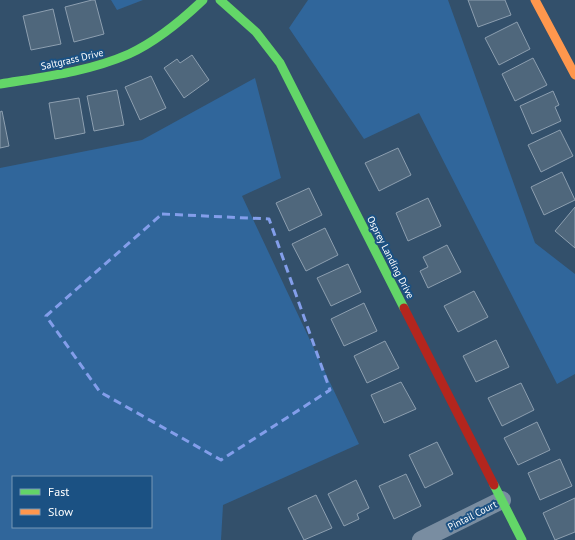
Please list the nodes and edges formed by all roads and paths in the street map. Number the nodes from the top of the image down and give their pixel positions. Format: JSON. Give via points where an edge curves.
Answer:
{"nodes":[{"id":1,"x":203,"y":0,"type":"edge"},
{"id":2,"x":220,"y":0,"type":"edge"},
{"id":3,"x":535,"y":0,"type":"edge"},
{"id":4,"x":575,"y":75,"type":"edge"},
{"id":5,"x":0,"y":84,"type":"edge"},
{"id":6,"x":502,"y":500,"type":"junction"},
{"id":7,"x":421,"y":540,"type":"edge"},
{"id":8,"x":522,"y":540,"type":"edge"}],
"edges":[{"from":1,"to":5,"type":"street","name":"Saltgrass Drive","via":[[184,19],[152,42],[118,59],[85,69]]},
{"from":2,"to":6,"type":"street","name":"Osprey Landing Drive","via":[[246,21],[268,46],[282,69]]},
{"from":3,"to":4,"type":"street"},
{"from":6,"to":7,"type":"street","name":"Pintail Court"},
{"from":6,"to":8,"type":"street","name":"Osprey Landing Drive"}]}
